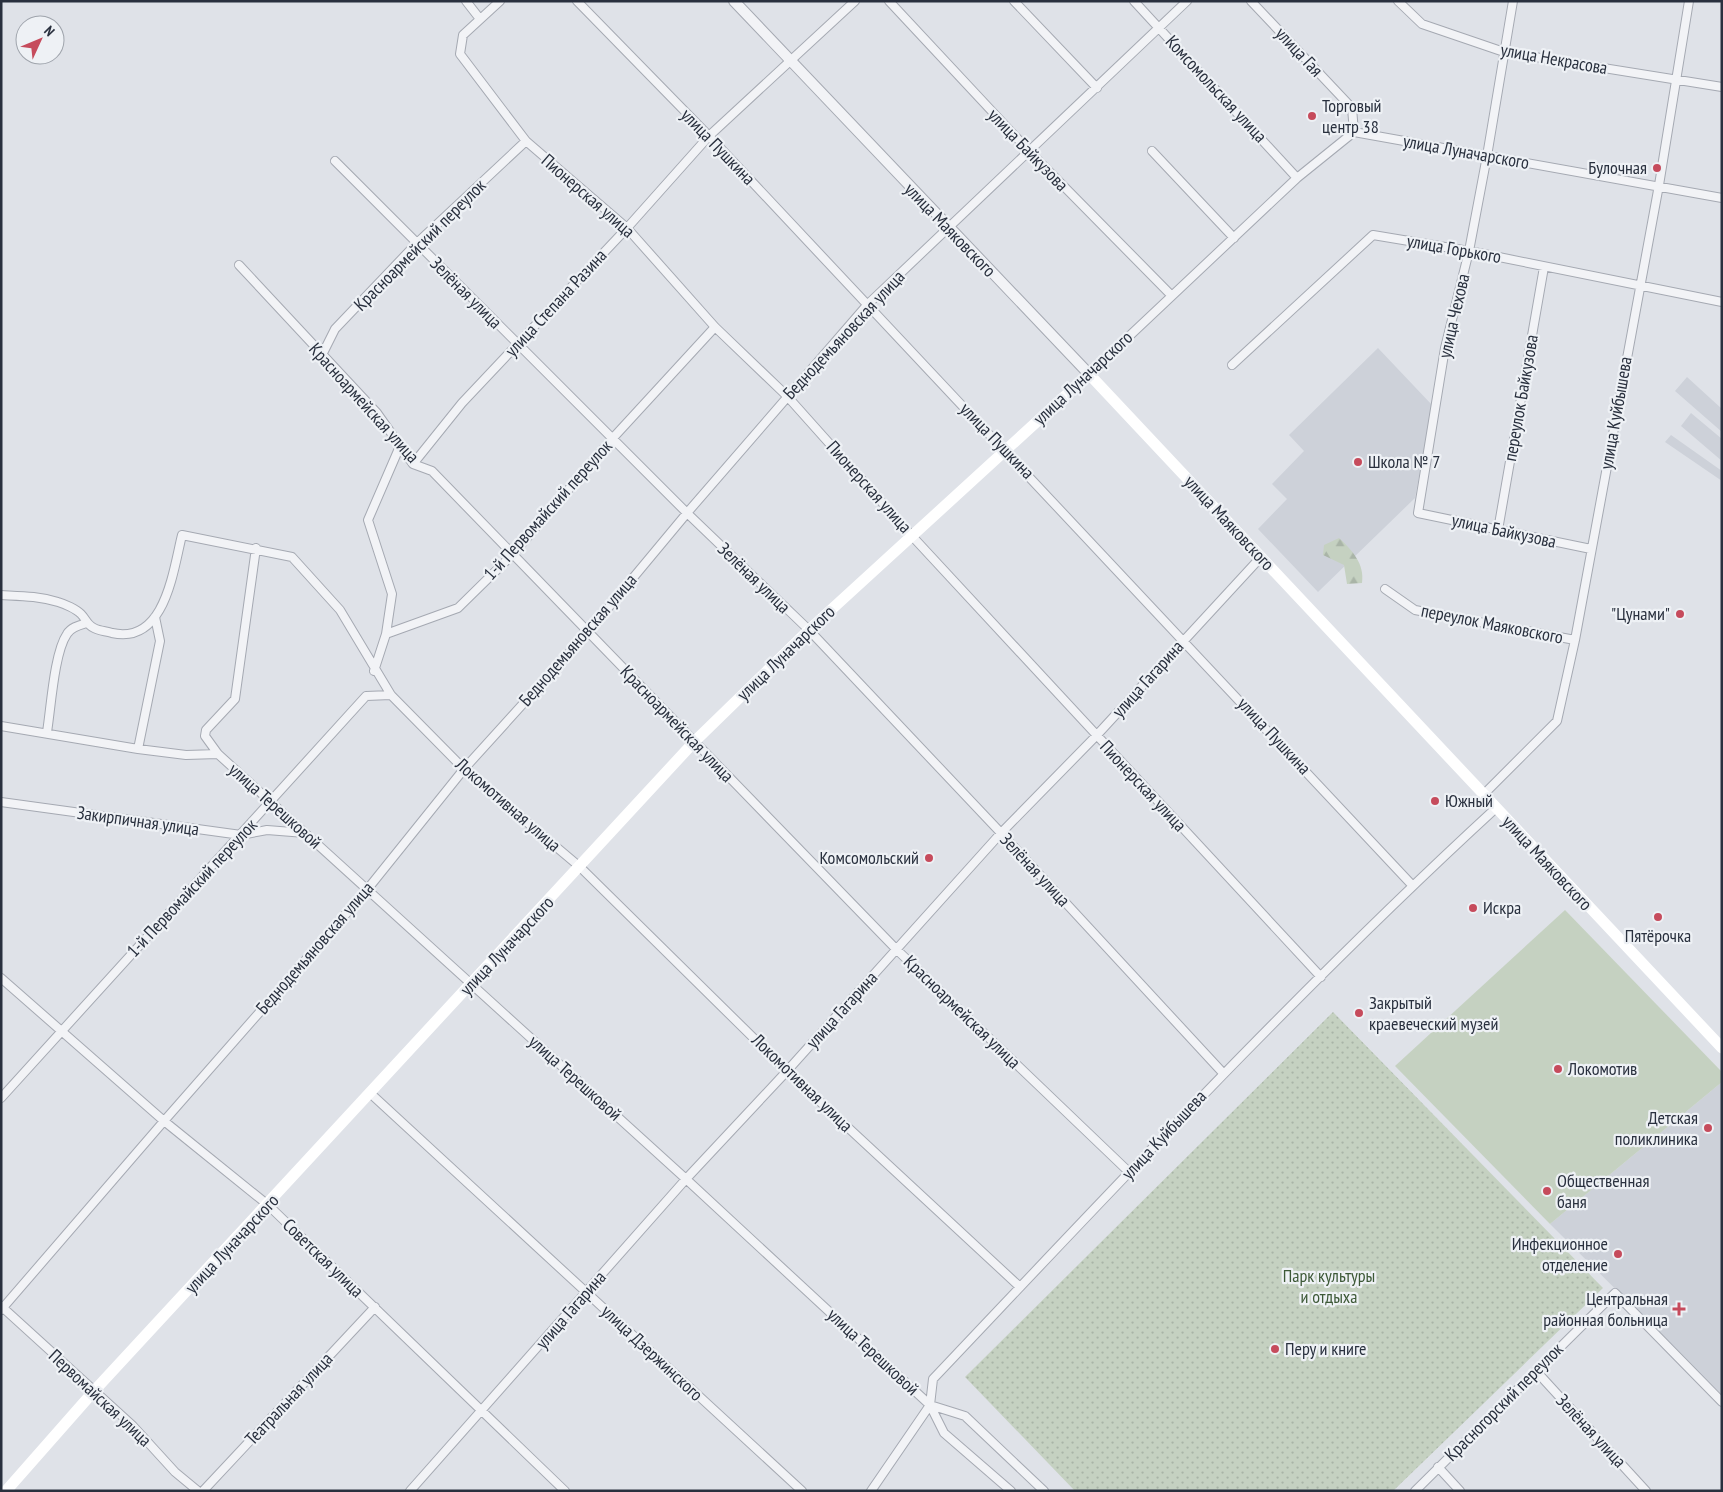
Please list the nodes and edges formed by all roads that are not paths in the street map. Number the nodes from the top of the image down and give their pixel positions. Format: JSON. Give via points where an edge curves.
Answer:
{"nodes":[{"id":1,"x":466,"y":1,"type":"edge"},
{"id":2,"x":500,"y":1,"type":"edge"},
{"id":3,"x":577,"y":1,"type":"edge"},
{"id":4,"x":734,"y":1,"type":"edge"},
{"id":5,"x":855,"y":1,"type":"edge"},
{"id":6,"x":889,"y":1,"type":"edge"},
{"id":7,"x":1014,"y":1,"type":"edge"},
{"id":8,"x":1134,"y":1,"type":"edge"},
{"id":9,"x":1187,"y":1,"type":"edge"},
{"id":10,"x":1250,"y":1,"type":"edge"},
{"id":11,"x":1398,"y":1,"type":"edge"},
{"id":12,"x":1513,"y":1,"type":"edge"},
{"id":13,"x":1689,"y":1,"type":"edge"},
{"id":14,"x":480,"y":19,"type":"junction"},
{"id":15,"x":1159,"y":28,"type":"junction"},
{"id":16,"x":1504,"y":52,"type":"junction"},
{"id":17,"x":791,"y":61,"type":"junction"},
{"id":18,"x":1676,"y":79,"type":"junction"},
{"id":19,"x":1722,"y":87,"type":"edge"},
{"id":20,"x":1096,"y":88,"type":"junction"},
{"id":21,"x":1354,"y":132,"type":"junction"},
{"id":22,"x":709,"y":136,"type":"junction"},
{"id":23,"x":526,"y":141,"type":"junction"},
{"id":24,"x":1152,"y":151,"type":"dead end"},
{"id":25,"x":1029,"y":152,"type":"junction"},
{"id":26,"x":1487,"y":156,"type":"junction"},
{"id":27,"x":335,"y":161,"type":"dead end"},
{"id":28,"x":1297,"y":178,"type":"junction"},
{"id":29,"x":1658,"y":185,"type":"junction"},
{"id":30,"x":1722,"y":198,"type":"edge"},
{"id":31,"x":627,"y":228,"type":"junction"},
{"id":32,"x":948,"y":228,"type":"junction"},
{"id":33,"x":1234,"y":238,"type":"junction"},
{"id":34,"x":416,"y":244,"type":"junction"},
{"id":35,"x":1469,"y":251,"type":"junction"},
{"id":36,"x":239,"y":265,"type":"dead end"},
{"id":37,"x":1544,"y":267,"type":"junction"},
{"id":38,"x":1640,"y":285,"type":"junction"},
{"id":39,"x":1171,"y":295,"type":"junction"},
{"id":40,"x":1722,"y":302,"type":"edge"},
{"id":41,"x":867,"y":305,"type":"junction"},
{"id":42,"x":715,"y":327,"type":"junction"},
{"id":43,"x":518,"y":344,"type":"junction"},
{"id":44,"x":322,"y":355,"type":"junction"},
{"id":45,"x":1232,"y":365,"type":"dead end"},
{"id":46,"x":1089,"y":374,"type":"junction"},
{"id":47,"x":787,"y":396,"type":"junction"},
{"id":48,"x":612,"y":439,"type":"junction"},
{"id":49,"x":400,"y":446,"type":"junction"},
{"id":50,"x":1006,"y":451,"type":"junction"},
{"id":51,"x":413,"y":464,"type":"junction"},
{"id":52,"x":687,"y":513,"type":"junction"},
{"id":53,"x":1418,"y":513,"type":"joint"},
{"id":54,"x":1498,"y":530,"type":"junction"},
{"id":55,"x":912,"y":536,"type":"junction"},
{"id":56,"x":256,"y":548,"type":"junction"},
{"id":57,"x":1591,"y":549,"type":"junction"},
{"id":58,"x":513,"y":554,"type":"junction"},
{"id":59,"x":1261,"y":557,"type":"junction"},
{"id":60,"x":1385,"y":588,"type":"dead end"},
{"id":61,"x":1,"y":595,"type":"edge"},
{"id":62,"x":155,"y":617,"type":"junction"},
{"id":63,"x":87,"y":623,"type":"junction"},
{"id":64,"x":809,"y":630,"type":"junction"},
{"id":65,"x":588,"y":632,"type":"junction"},
{"id":66,"x":386,"y":634,"type":"junction"},
{"id":67,"x":1184,"y":640,"type":"junction"},
{"id":68,"x":1574,"y":640,"type":"junction"},
{"id":69,"x":374,"y":671,"type":"junction"},
{"id":70,"x":391,"y":695,"type":"junction"},
{"id":71,"x":1,"y":726,"type":"edge"},
{"id":72,"x":47,"y":732,"type":"junction"},
{"id":73,"x":1096,"y":736,"type":"junction"},
{"id":74,"x":694,"y":742,"type":"junction"},
{"id":75,"x":138,"y":749,"type":"junction"},
{"id":76,"x":218,"y":754,"type":"junction"},
{"id":77,"x":464,"y":769,"type":"junction"},
{"id":78,"x":1483,"y":795,"type":"junction"},
{"id":79,"x":1,"y":802,"type":"edge"},
{"id":80,"x":272,"y":802,"type":"junction"},
{"id":81,"x":1496,"y":808,"type":"junction"},
{"id":82,"x":305,"y":833,"type":"junction"},
{"id":83,"x":1001,"y":833,"type":"junction"},
{"id":84,"x":241,"y":836,"type":"junction"},
{"id":85,"x":580,"y":868,"type":"junction"},
{"id":86,"x":1412,"y":885,"type":"junction"},
{"id":87,"x":366,"y":891,"type":"junction"},
{"id":88,"x":896,"y":949,"type":"junction"},
{"id":89,"x":1321,"y":977,"type":"junction"},
{"id":90,"x":1,"y":978,"type":"edge"},
{"id":91,"x":472,"y":984,"type":"junction"},
{"id":92,"x":62,"y":1031,"type":"junction"},
{"id":93,"x":1722,"y":1048,"type":"edge"},
{"id":94,"x":788,"y":1071,"type":"junction"},
{"id":95,"x":1223,"y":1073,"type":"junction"},
{"id":96,"x":370,"y":1093,"type":"junction"},
{"id":97,"x":1,"y":1098,"type":"edge"},
{"id":98,"x":164,"y":1121,"type":"junction"},
{"id":99,"x":1129,"y":1172,"type":"junction"},
{"id":100,"x":686,"y":1179,"type":"junction"},
{"id":101,"x":268,"y":1206,"type":"junction"},
{"id":102,"x":1020,"y":1287,"type":"junction"},
{"id":103,"x":586,"y":1292,"type":"junction"},
{"id":104,"x":2,"y":1308,"type":"edge"},
{"id":105,"x":375,"y":1308,"type":"junction"},
{"id":106,"x":1536,"y":1371,"type":"junction"},
{"id":107,"x":94,"y":1391,"type":"junction"},
{"id":108,"x":1722,"y":1402,"type":"edge"},
{"id":109,"x":930,"y":1405,"type":"junction"},
{"id":110,"x":481,"y":1411,"type":"junction"},
{"id":111,"x":1438,"y":1467,"type":"junction"},
{"id":112,"x":6,"y":1491,"type":"edge"},
{"id":113,"x":198,"y":1491,"type":"edge"},
{"id":114,"x":203,"y":1491,"type":"edge"},
{"id":115,"x":410,"y":1491,"type":"edge"},
{"id":116,"x":565,"y":1491,"type":"edge"},
{"id":117,"x":802,"y":1491,"type":"edge"},
{"id":118,"x":871,"y":1491,"type":"edge"},
{"id":119,"x":1011,"y":1491,"type":"edge"},
{"id":120,"x":1044,"y":1491,"type":"edge"},
{"id":121,"x":1415,"y":1491,"type":"edge"},
{"id":122,"x":1460,"y":1491,"type":"edge"},
{"id":123,"x":1646,"y":1491,"type":"edge"}],
"edges":[{"from":1,"to":14,"type":"street"},
{"from":2,"to":14,"type":"street","name":"Пионерская улица"},
{"from":3,"to":22,"type":"street","name":"улица Пушкина"},
{"from":4,"to":17,"type":"street","name":"улица Маяковского"},
{"from":5,"to":17,"type":"street","name":"улица Степана Разина"},
{"from":6,"to":25,"type":"street","name":"улица Байкузова"},
{"from":7,"to":20,"type":"street"},
{"from":8,"to":15,"type":"street","name":"Комсомольская улица"},
{"from":9,"to":15,"type":"street","name":"Беднодемьяновская улица"},
{"from":10,"to":21,"type":"street","name":"улица Гая","via":[[1352,108]]},
{"from":11,"to":16,"type":"street","name":"улица Некрасова","via":[[1422,24]]},
{"from":12,"to":16,"type":"street","name":"улица Чехова"},
{"from":13,"to":18,"type":"street","name":"улица Куйбышева"},
{"from":14,"to":23,"type":"street","name":"Пионерская улица","via":[[462,35],[460,54]]},
{"from":15,"to":20,"type":"street","name":"Беднодемьяновская улица"},
{"from":15,"to":28,"type":"street","name":"Комсомольская улица"},
{"from":16,"to":18,"type":"street","name":"улица Некрасова"},
{"from":16,"to":26,"type":"street","name":"улица Чехова"},
{"from":17,"to":22,"type":"street","name":"улица Степана Разина"},
{"from":17,"to":32,"type":"street","name":"улица Маяковского"},
{"from":18,"to":19,"type":"street","name":"улица Некрасова"},
{"from":18,"to":29,"type":"street","name":"улица Куйбышева"},
{"from":20,"to":25,"type":"street","name":"Беднодемьяновская улица"},
{"from":21,"to":26,"type":"street","name":"улица Луначарского"},
{"from":21,"to":28,"type":"street","name":"улица Луначарского"},
{"from":22,"to":31,"type":"street","name":"улица Степана Разина"},
{"from":22,"to":41,"type":"street","name":"улица Пушкина"},
{"from":23,"to":31,"type":"street","name":"Пионерская улица"},
{"from":23,"to":34,"type":"street","name":"Красноармейский переулок"},
{"from":24,"to":33,"type":"street"},
{"from":25,"to":32,"type":"street","name":"Беднодемьяновская улица"},
{"from":25,"to":39,"type":"street","name":"улица Байкузова"},
{"from":26,"to":29,"type":"street","name":"улица Луначарского"},
{"from":26,"to":35,"type":"street","name":"улица Чехова"},
{"from":27,"to":34,"type":"street","name":"Зелёная улица"},
{"from":28,"to":33,"type":"street","name":"улица Луначарского"},
{"from":29,"to":30,"type":"street","name":"улица Луначарского"},
{"from":29,"to":38,"type":"street","name":"улица Куйбышева"},
{"from":31,"to":42,"type":"street","name":"Пионерская улица"},
{"from":31,"to":43,"type":"street","name":"улица Степана Разина"},
{"from":32,"to":41,"type":"street","name":"Беднодемьяновская улица"},
{"from":32,"to":46,"type":"street","name":"улица Маяковского"},
{"from":33,"to":39,"type":"street","name":"улица Луначарского"},
{"from":34,"to":43,"type":"street","name":"Зелёная улица"},
{"from":34,"to":44,"type":"street","name":"Красноармейский переулок","via":[[335,329]]},
{"from":35,"to":37,"type":"street","name":"улица Горького"},
{"from":35,"to":45,"type":"street","name":"улица Горького","via":[[1373,235]]},
{"from":35,"to":53,"type":"street","name":"улица Чехова","via":[[1446,348]]},
{"from":36,"to":44,"type":"street","name":"Красноармейская улица"},
{"from":37,"to":38,"type":"street","name":"улица Горького"},
{"from":37,"to":54,"type":"street","name":"переулок Байкузова"},
{"from":38,"to":40,"type":"street","name":"улица Горького"},
{"from":38,"to":57,"type":"street","name":"улица Куйбышева"},
{"from":39,"to":46,"type":"street","name":"улица Луначарского"},
{"from":41,"to":47,"type":"street","name":"Беднодемьяновская улица"},
{"from":41,"to":50,"type":"street","name":"улица Пушкина"},
{"from":42,"to":47,"type":"street","name":"Пионерская улица"},
{"from":42,"to":48,"type":"street","name":"1-й Первомайский переулок"},
{"from":43,"to":48,"type":"street","name":"Зелёная улица"},
{"from":43,"to":51,"type":"street","name":"улица Степана Разина","via":[[462,403]]},
{"from":44,"to":49,"type":"street","name":"Красноармейская улица","via":[[377,413]]},
{"from":46,"to":50,"type":"main road","name":"улица Луначарского"},
{"from":46,"to":59,"type":"main road","name":"улица Маяковского"},
{"from":47,"to":52,"type":"street","name":"Беднодемьяновская улица"},
{"from":47,"to":55,"type":"street","name":"Пионерская улица"},
{"from":48,"to":52,"type":"street","name":"Зелёная улица"},
{"from":48,"to":58,"type":"street","name":"1-й Первомайский переулок"},
{"from":49,"to":51,"type":"street","name":"Красноармейская улица"},
{"from":49,"to":66,"type":"street","via":[[368,520],[392,594]]},
{"from":50,"to":55,"type":"main road","name":"улица Луначарского"},
{"from":50,"to":67,"type":"street","name":"улица Пушкина"},
{"from":51,"to":58,"type":"street","name":"Красноармейская улица","via":[[432,471]]},
{"from":52,"to":64,"type":"street","name":"Зелёная улица"},
{"from":52,"to":65,"type":"street","name":"Беднодемьяновская улица"},
{"from":53,"to":54,"type":"street","name":"улица Байкузова"},
{"from":54,"to":57,"type":"street","name":"улица Байкузова"},
{"from":55,"to":64,"type":"main road","name":"улица Луначарского"},
{"from":55,"to":73,"type":"street","name":"Пионерская улица"},
{"from":56,"to":62,"type":"street","name":"Локомотивная улица","via":[[182,535],[170,588]]},
{"from":56,"to":69,"type":"street","name":"Локомотивная улица","via":[[292,557],[340,610]]},
{"from":56,"to":76,"type":"street","name":"улица Терешковой","via":[[235,699],[206,730],[205,736]]},
{"from":57,"to":68,"type":"street","name":"улица Куйбышева"},
{"from":58,"to":65,"type":"street","name":"Красноармейская улица"},
{"from":58,"to":66,"type":"street","name":"1-й Первомайский переулок","via":[[458,608]]},
{"from":59,"to":67,"type":"street","name":"улица Гагарина"},
{"from":59,"to":78,"type":"main road","name":"улица Маяковского"},
{"from":60,"to":68,"type":"street","name":"переулок Маяковского","via":[[1415,610]]},
{"from":61,"to":63,"type":"street","name":"Локомотивная улица","via":[[30,596],[58,602],[81,614]]},
{"from":62,"to":63,"type":"street","name":"Локомотивная улица","via":[[146,628],[133,635],[95,629]]},
{"from":62,"to":75,"type":"street","via":[[160,641]]},
{"from":63,"to":72,"type":"street","via":[[68,632],[60,646]]},
{"from":64,"to":74,"type":"main road","name":"улица Луначарского"},
{"from":64,"to":83,"type":"street","name":"Зелёная улица"},
{"from":65,"to":74,"type":"street","name":"Красноармейская улица"},
{"from":65,"to":77,"type":"street","name":"Беднодемьяновская улица"},
{"from":66,"to":69,"type":"street"},
{"from":67,"to":73,"type":"street","name":"улица Гагарина"},
{"from":67,"to":86,"type":"street","name":"улица Пушкина"},
{"from":68,"to":78,"type":"street","name":"улица Куйбышева","via":[[1556,722]]},
{"from":69,"to":70,"type":"street","name":"Локомотивная улица"},
{"from":70,"to":77,"type":"street","name":"Локомотивная улица"},
{"from":70,"to":80,"type":"street","name":"1-й Первомайский переулок","via":[[366,696]]},
{"from":71,"to":72,"type":"street"},
{"from":72,"to":75,"type":"street"},
{"from":73,"to":83,"type":"street","name":"улица Гагарина"},
{"from":73,"to":89,"type":"street","name":"Пионерская улица"},
{"from":74,"to":85,"type":"main road","name":"улица Луначарского"},
{"from":74,"to":88,"type":"street","name":"Красноармейская улица"},
{"from":75,"to":76,"type":"street","via":[[186,755]]},
{"from":76,"to":80,"type":"street","name":"улица Терешковой"},
{"from":77,"to":85,"type":"street","name":"Локомотивная улица"},
{"from":77,"to":87,"type":"street","name":"Беднодемьяновская улица"},
{"from":78,"to":81,"type":"main road","name":"улица Маяковского"},
{"from":79,"to":84,"type":"street","name":"Закирпичная улица"},
{"from":80,"to":82,"type":"street","name":"улица Терешковой"},
{"from":80,"to":84,"type":"street","name":"1-й Первомайский переулок"},
{"from":81,"to":86,"type":"street","name":"улица Куйбышева"},
{"from":81,"to":93,"type":"main road","name":"улица Маяковского"},
{"from":82,"to":84,"type":"street","name":"Закирпичная улица","via":[[267,830]]},
{"from":82,"to":87,"type":"street","name":"улица Терешковой"},
{"from":83,"to":88,"type":"street","name":"улица Гагарина"},
{"from":83,"to":95,"type":"street","name":"Зелёная улица"},
{"from":84,"to":92,"type":"street","name":"1-й Первомайский переулок"},
{"from":85,"to":91,"type":"main road","name":"улица Луначарского"},
{"from":85,"to":94,"type":"street","name":"Локомотивная улица"},
{"from":86,"to":89,"type":"street","name":"улица Куйбышева"},
{"from":87,"to":91,"type":"street","name":"улица Терешковой"},
{"from":87,"to":98,"type":"street","name":"Беднодемьяновская улица"},
{"from":88,"to":94,"type":"street","name":"улица Гагарина"},
{"from":88,"to":99,"type":"street","name":"Красноармейская улица"},
{"from":89,"to":95,"type":"street","name":"улица Куйбышева"},
{"from":90,"to":92,"type":"street","name":"Советская улица"},
{"from":91,"to":96,"type":"main road","name":"улица Луначарского"},
{"from":91,"to":100,"type":"street","name":"улица Терешковой"},
{"from":92,"to":97,"type":"street","name":"1-й Первомайский переулок"},
{"from":92,"to":98,"type":"street","name":"Советская улица"},
{"from":94,"to":100,"type":"street","name":"улица Гагарина"},
{"from":94,"to":102,"type":"street","name":"Локомотивная улица"},
{"from":95,"to":99,"type":"street","name":"улица Куйбышева"},
{"from":96,"to":101,"type":"main road","name":"улица Луначарского"},
{"from":96,"to":103,"type":"street","name":"улица Дзержинского"},
{"from":98,"to":101,"type":"street","name":"Советская улица"},
{"from":98,"to":104,"type":"street","name":"Беднодемьяновская улица"},
{"from":99,"to":102,"type":"street","name":"улица Куйбышева"},
{"from":100,"to":103,"type":"street","name":"улица Гагарина"},
{"from":100,"to":109,"type":"street","name":"улица Терешковой"},
{"from":101,"to":105,"type":"street","name":"Советская улица"},
{"from":101,"to":107,"type":"main road","name":"улица Луначарского"},
{"from":102,"to":109,"type":"street","name":"улица Куйбышева","via":[[933,1379]]},
{"from":103,"to":110,"type":"street","name":"улица Гагарина"},
{"from":103,"to":117,"type":"street","name":"улица Дзержинского"},
{"from":104,"to":107,"type":"street","name":"Первомайская улица"},
{"from":105,"to":110,"type":"street","name":"Советская улица"},
{"from":105,"to":114,"type":"street","name":"Театральная улица"},
{"from":106,"to":108,"type":"street","name":"Красногорский переулок","via":[[1615,1293]]},
{"from":106,"to":111,"type":"street","name":"Красногорский переулок"},
{"from":106,"to":123,"type":"street","name":"Зелёная улица"},
{"from":107,"to":112,"type":"main road","name":"улица Луначарского"},
{"from":107,"to":113,"type":"street","name":"Первомайская улица"},
{"from":109,"to":118,"type":"street","name":"улица Куйбышева"},
{"from":109,"to":119,"type":"street","name":"улица Терешковой","via":[[944,1433]]},
{"from":109,"to":120,"type":"street","name":"улица Терешковой","via":[[965,1416]]},
{"from":110,"to":115,"type":"street","name":"улица Гагарина"},
{"from":110,"to":116,"type":"street","name":"Советская улица"},
{"from":111,"to":121,"type":"street","name":"Красногорский переулок"},
{"from":111,"to":122,"type":"street"}]}
